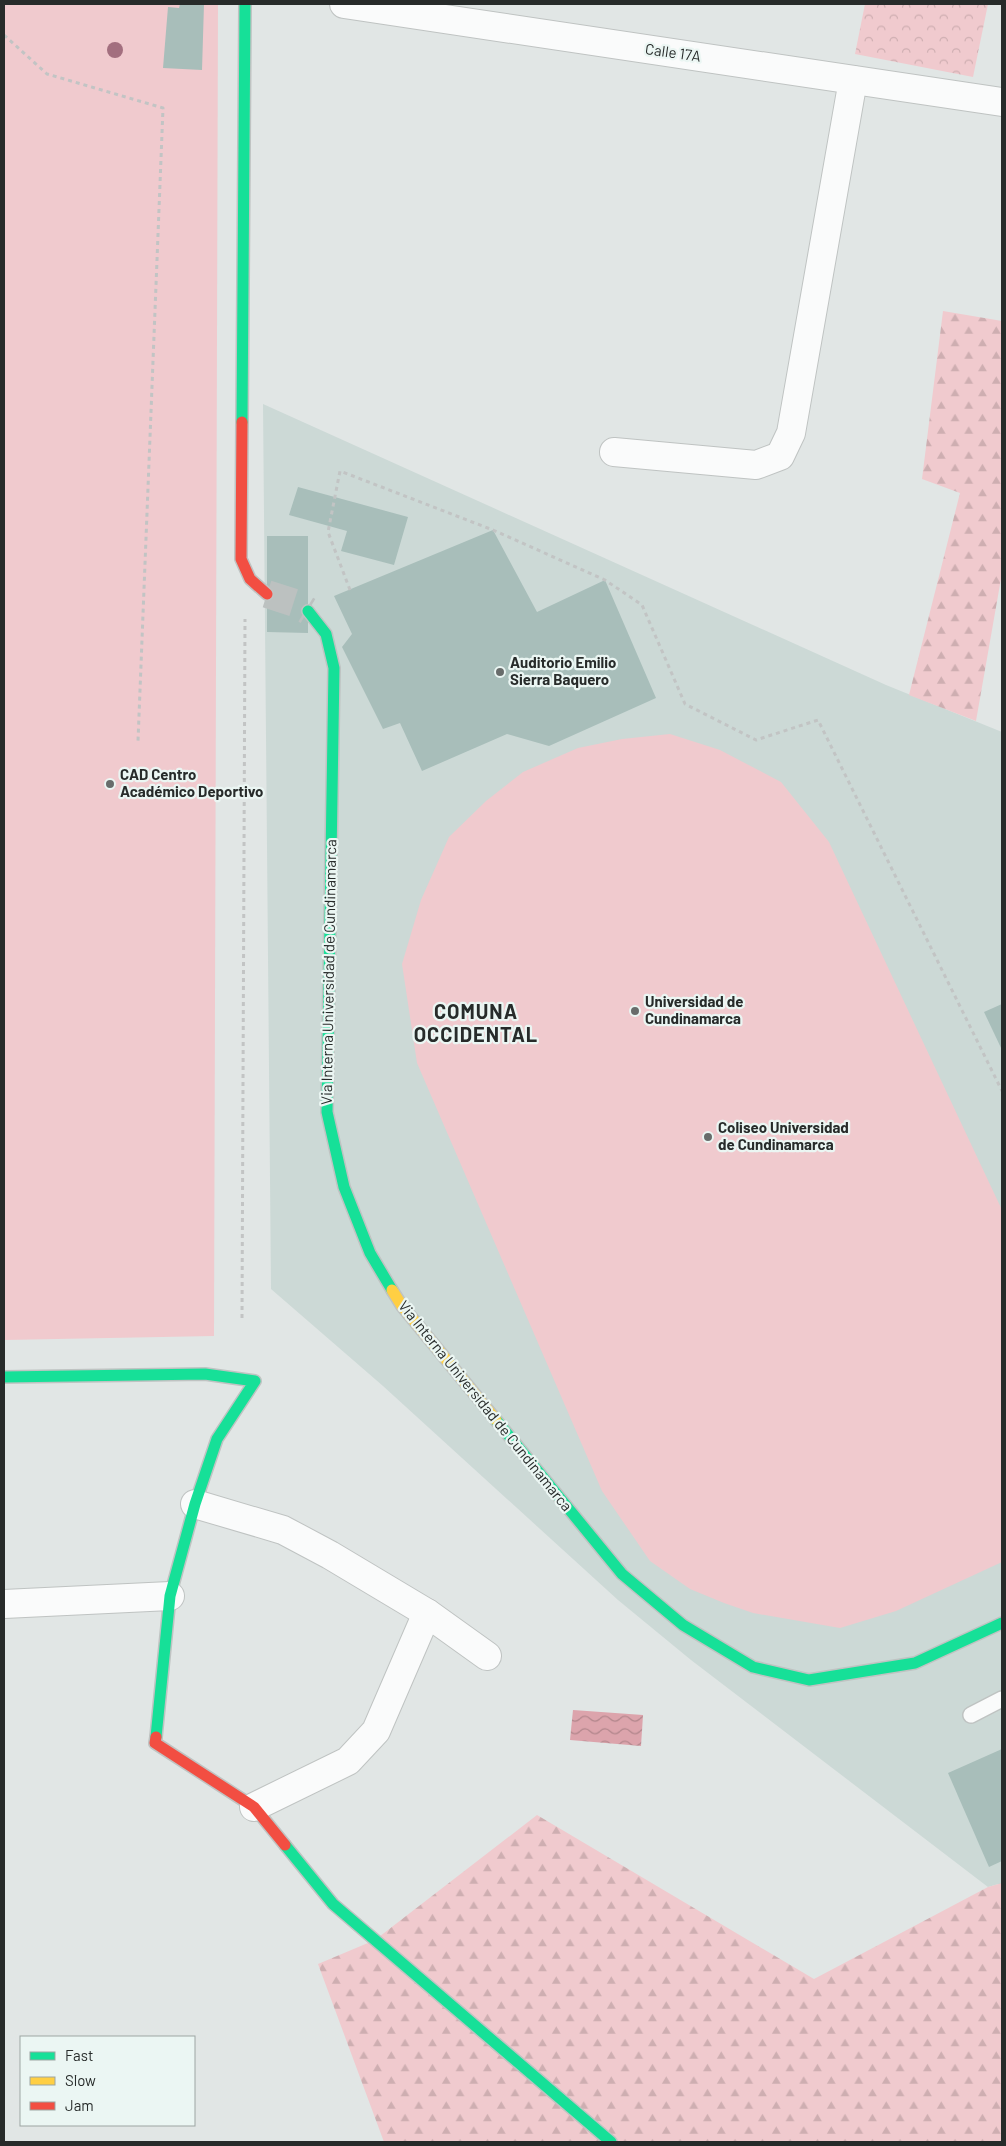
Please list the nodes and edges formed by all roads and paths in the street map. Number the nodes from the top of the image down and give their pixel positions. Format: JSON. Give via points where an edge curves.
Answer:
{"nodes":[{"id":1,"x":245,"y":4,"type":"edge"},
{"id":2,"x":344,"y":4,"type":"edge"},
{"id":3,"x":4,"y":35,"type":"edge"},
{"id":4,"x":853,"y":80,"type":"junction"},
{"id":5,"x":1002,"y":102,"type":"edge"},
{"id":6,"x":614,"y":452,"type":"dead end"},
{"id":7,"x":245,"y":573,"type":"junction"},
{"id":8,"x":350,"y":590,"type":"dead end"},
{"id":9,"x":267,"y":594,"type":"tunnel mouth"},
{"id":10,"x":308,"y":610,"type":"tunnel mouth"},
{"id":11,"x":138,"y":741,"type":"dead end"},
{"id":12,"x":1002,"y":1091,"type":"edge"},
{"id":13,"x":242,"y":1318,"type":"dead end"},
{"id":14,"x":4,"y":1377,"type":"edge"},
{"id":15,"x":195,"y":1504,"type":"junction"},
{"id":16,"x":170,"y":1596,"type":"junction"},
{"id":17,"x":4,"y":1604,"type":"edge"},
{"id":18,"x":427,"y":1613,"type":"junction"},
{"id":19,"x":1002,"y":1623,"type":"edge"},
{"id":20,"x":487,"y":1656,"type":"dead end"},
{"id":21,"x":1002,"y":1698,"type":"edge"},
{"id":22,"x":971,"y":1715,"type":"dead end"},
{"id":23,"x":254,"y":1807,"type":"junction"},
{"id":24,"x":611,"y":2142,"type":"edge"}],
"edges":[{"from":1,"to":7,"type":"street","via":[[241,559]]},
{"from":2,"to":4,"type":"street","name":"Calle 17A"},
{"from":3,"to":11,"type":"path","via":[[46,74],[163,108]]},
{"from":4,"to":5,"type":"street","name":"Calle 17A"},
{"from":4,"to":6,"type":"street","via":[[791,433],[780,456],[756,465]]},
{"from":7,"to":9,"type":"street"},
{"from":7,"to":13,"type":"path"},
{"from":8,"to":12,"type":"path","via":[[328,532],[340,472],[493,530],[612,585],[642,605],[685,704],[756,740],[818,720]]},
{"from":10,"to":19,"type":"street","name":"Via Interna Universidad de Cundinamarca","via":[[326,634],[334,668],[327,1112],[344,1187],[370,1253],[402,1306],[622,1574],[683,1625],[753,1667],[809,1680],[915,1663]]},
{"from":14,"to":15,"type":"street","via":[[204,1374],[255,1381],[217,1439]]},
{"from":15,"to":16,"type":"street"},
{"from":15,"to":18,"type":"street","via":[[282,1530]]},
{"from":16,"to":17,"type":"street"},
{"from":16,"to":23,"type":"street","via":[[155,1744]]},
{"from":18,"to":20,"type":"street"},
{"from":18,"to":23,"type":"street","via":[[376,1731],[348,1761]]},
{"from":21,"to":22,"type":"lane"},
{"from":23,"to":24,"type":"street","via":[[333,1904]]}]}
